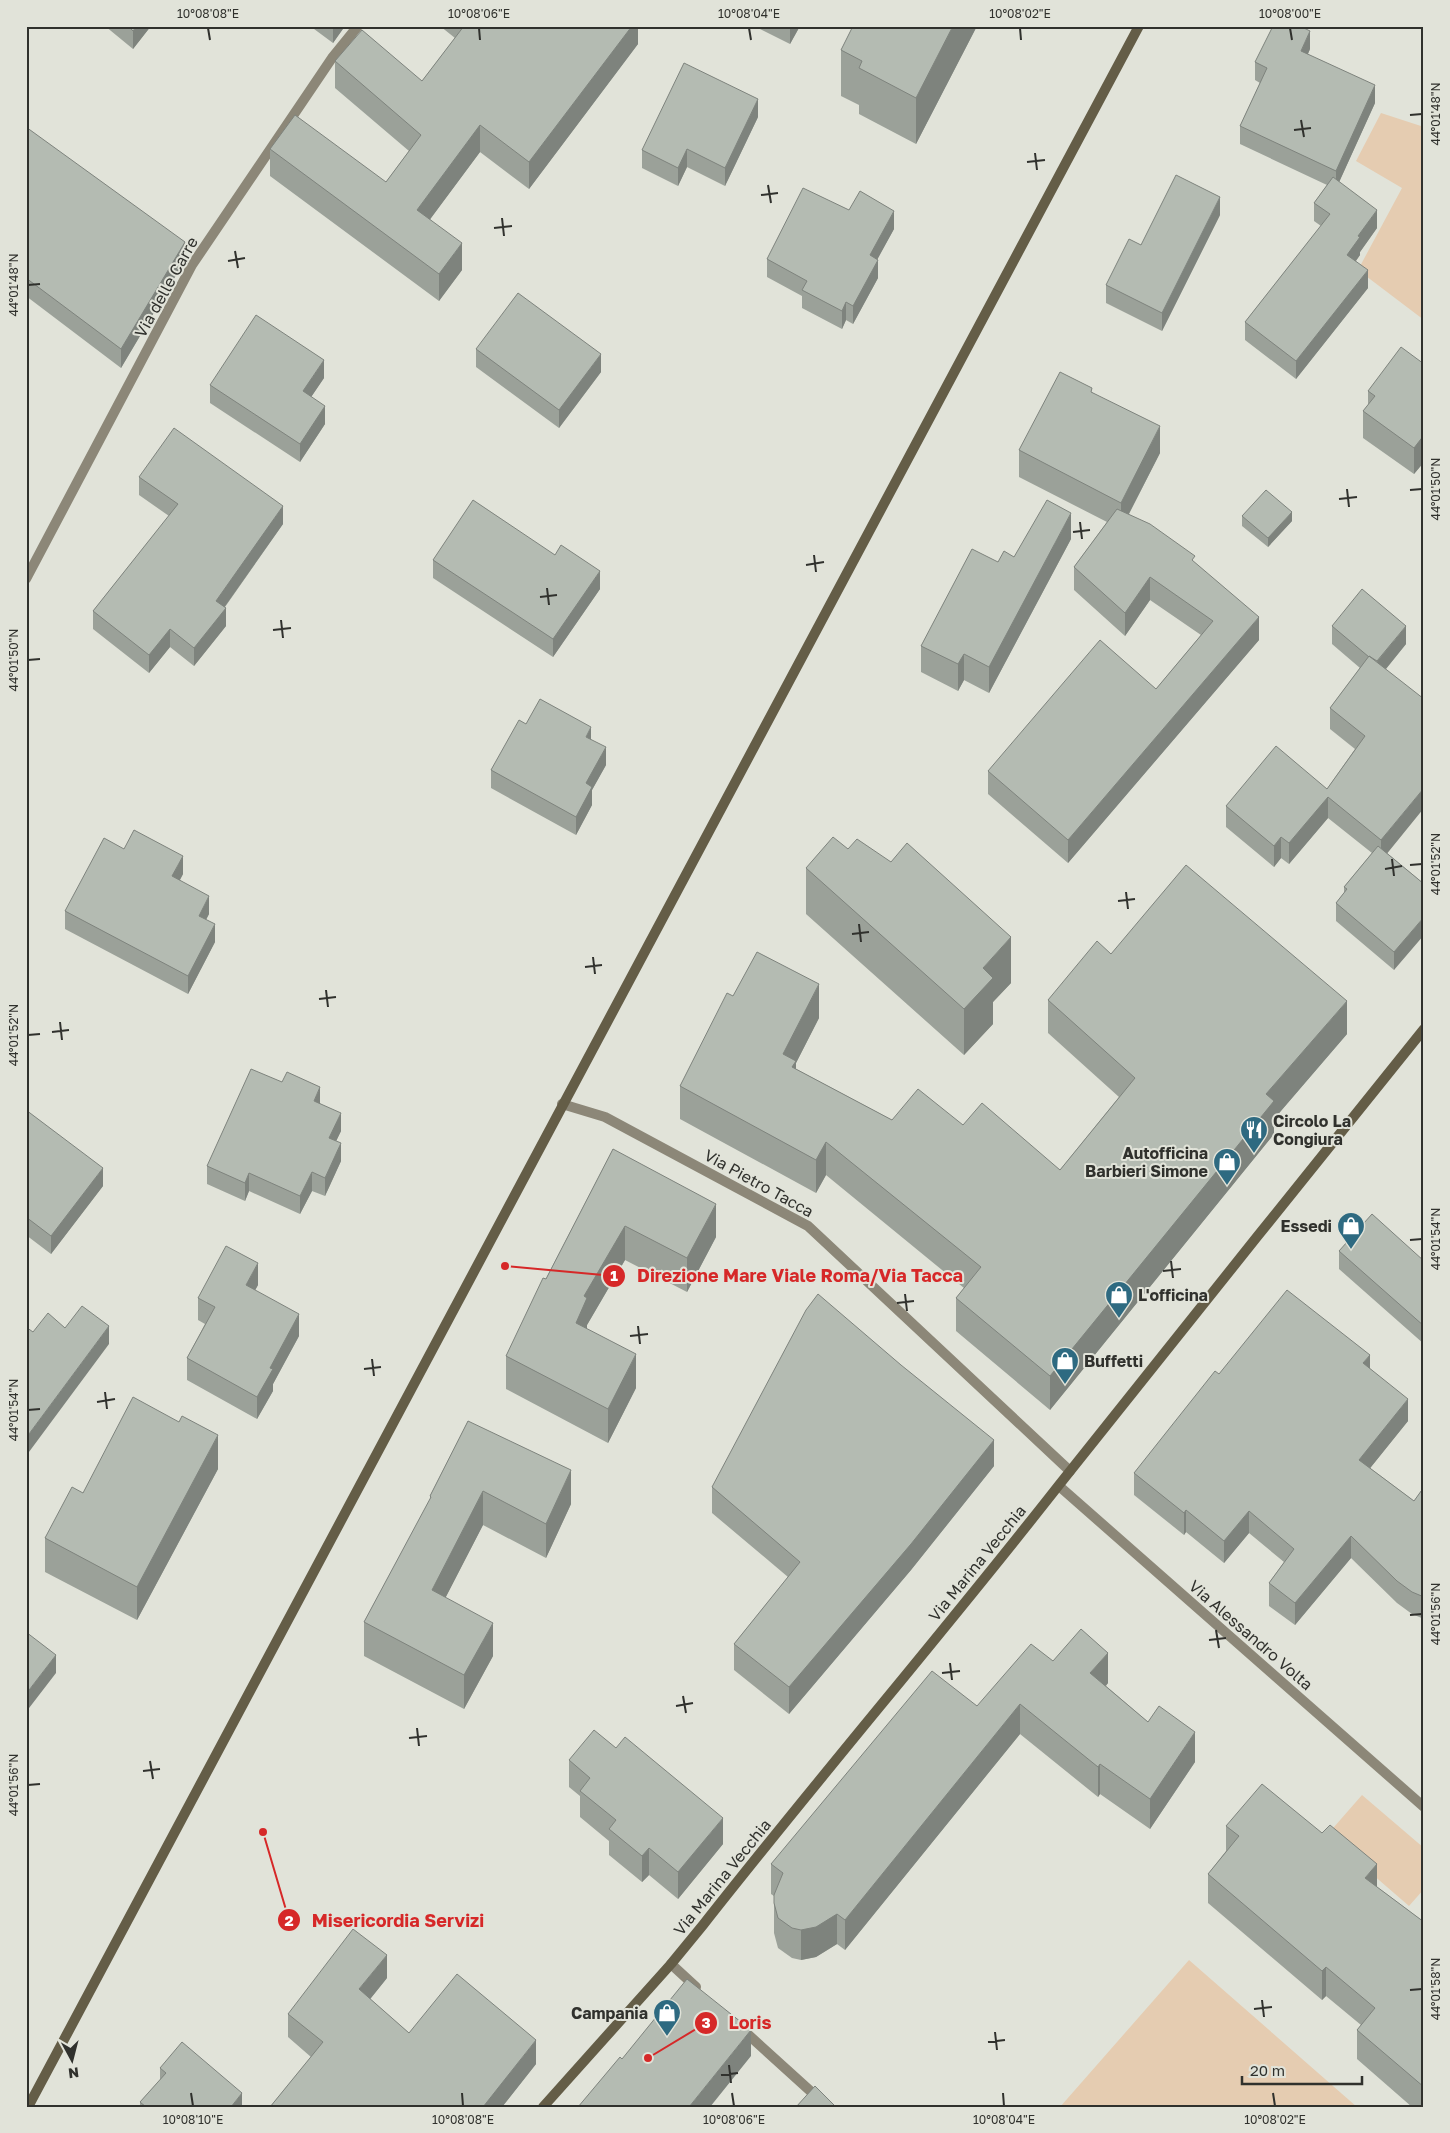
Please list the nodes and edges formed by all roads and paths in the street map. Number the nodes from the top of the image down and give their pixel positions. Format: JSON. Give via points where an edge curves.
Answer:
{"nodes":[{"id":1,"x":358,"y":26,"type":"edge"},
{"id":2,"x":1140,"y":26,"type":"edge"},
{"id":3,"x":26,"y":579,"type":"edge"},
{"id":4,"x":1424,"y":1029,"type":"edge"},
{"id":5,"x":562,"y":1104,"type":"junction"},
{"id":6,"x":1070,"y":1471,"type":"junction"},
{"id":7,"x":1059,"y":1486,"type":"junction"},
{"id":8,"x":1424,"y":1807,"type":"edge"},
{"id":9,"x":671,"y":1964,"type":"junction"},
{"id":10,"x":701,"y":1992,"type":"edge"},
{"id":11,"x":736,"y":2024,"type":"edge"},
{"id":12,"x":28,"y":2107,"type":"edge"},
{"id":13,"x":543,"y":2107,"type":"edge"},
{"id":14,"x":828,"y":2107,"type":"edge"}],
"edges":[{"from":1,"to":3,"type":"street","name":"Via delle Carre","via":[[332,58],[192,265]]},
{"from":2,"to":5,"type":"main road"},
{"from":4,"to":6,"type":"main road","name":"Via Marina Vecchia"},
{"from":5,"to":6,"type":"street","name":"Via Pietro Tacca","via":[[606,1117],[808,1226]]},
{"from":5,"to":12,"type":"main road"},
{"from":6,"to":7,"type":"main road","name":"Via Marina Vecchia"},
{"from":7,"to":8,"type":"street","name":"Via Alessandro Volta"},
{"from":7,"to":9,"type":"main road","name":"Via Marina Vecchia"},
{"from":9,"to":10,"type":"street"},
{"from":9,"to":13,"type":"main road","name":"Via Marina Vecchia"},
{"from":11,"to":14,"type":"street"}]}
